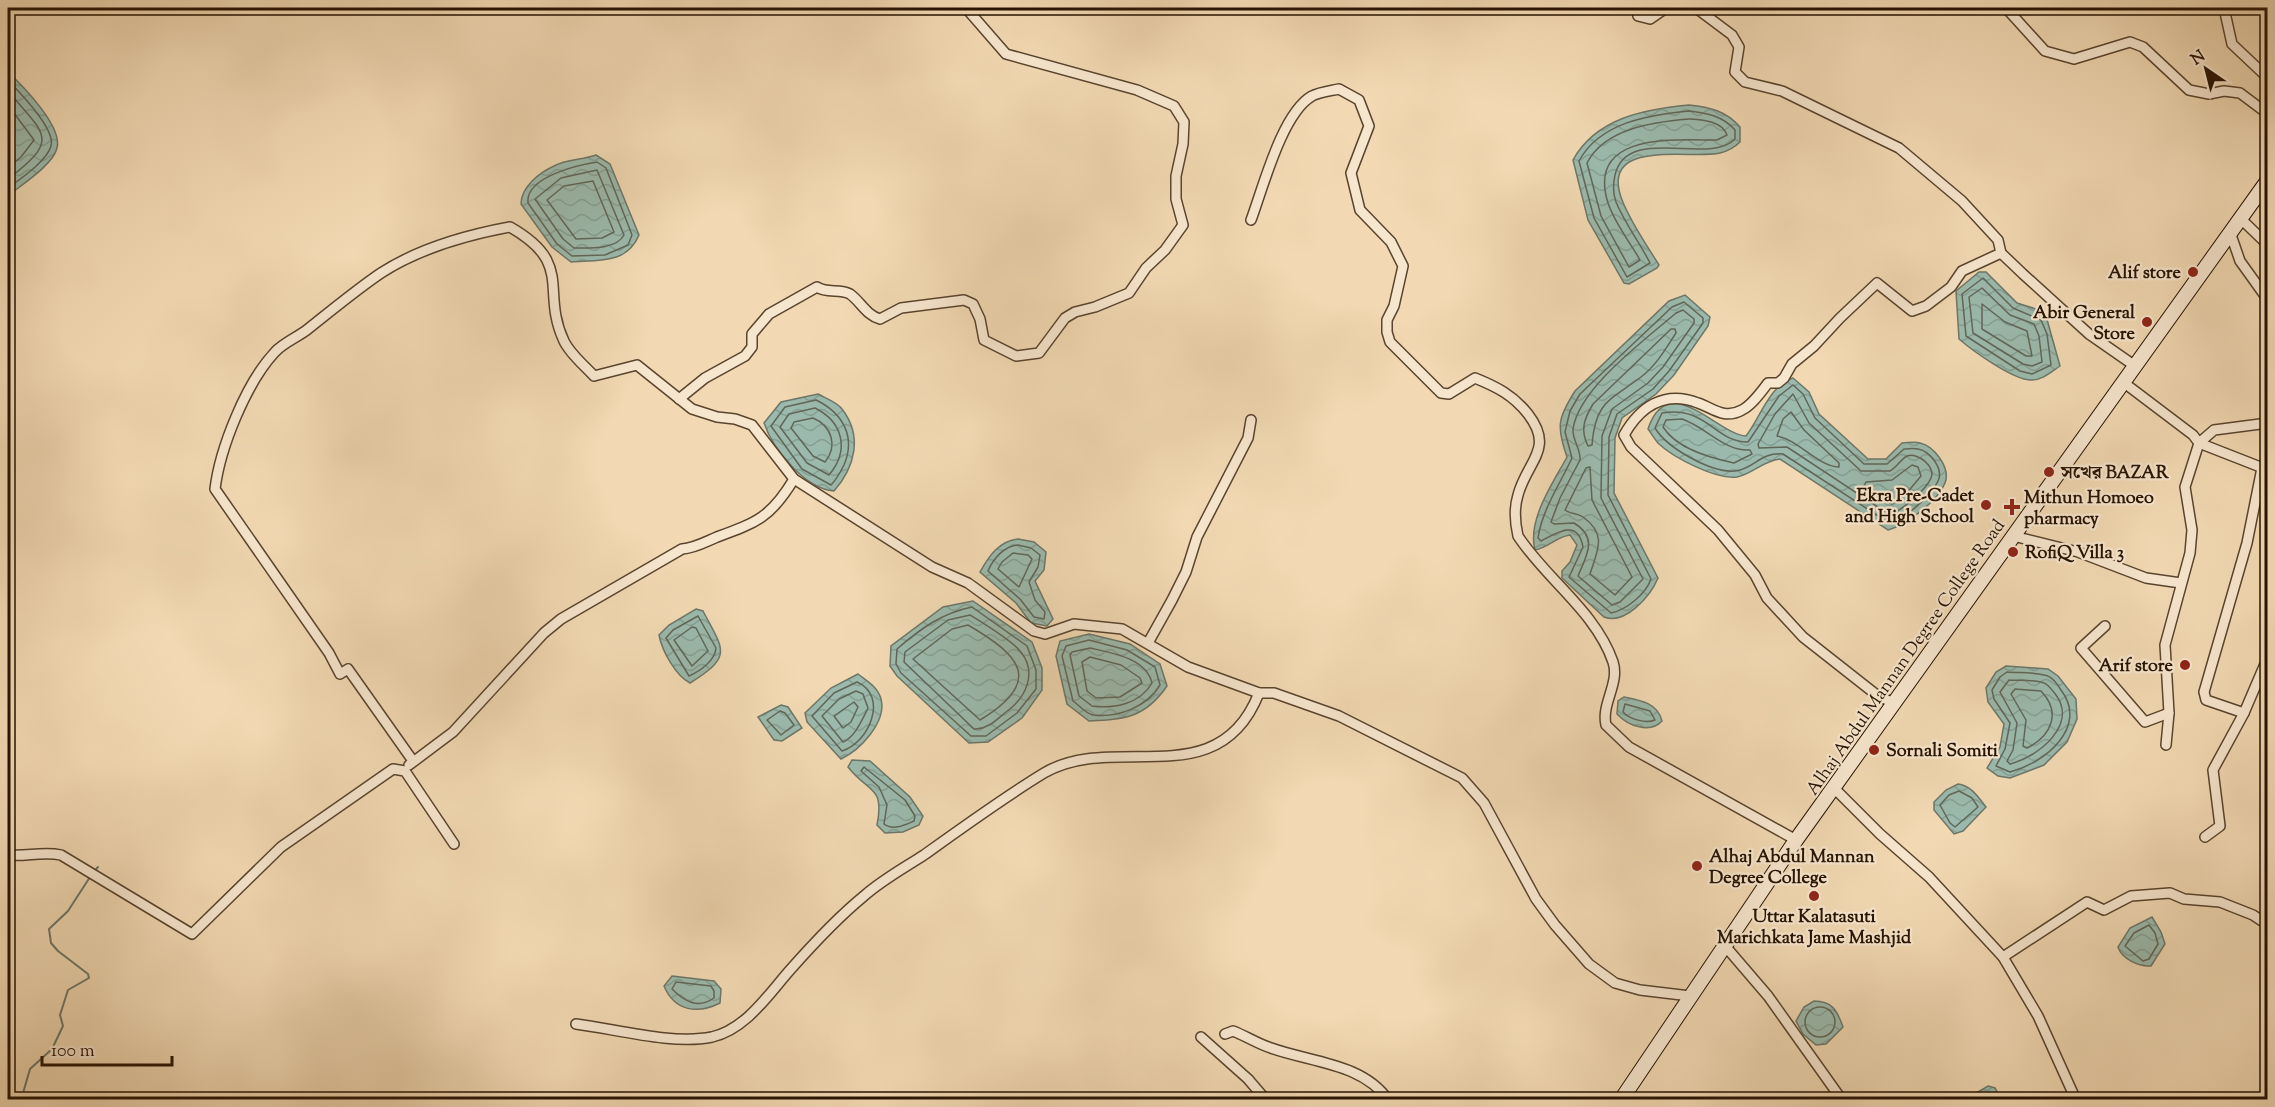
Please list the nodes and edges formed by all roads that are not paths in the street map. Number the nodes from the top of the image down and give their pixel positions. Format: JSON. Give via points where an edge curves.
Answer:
{"nodes":[{"id":1,"x":966,"y":8,"type":"edge"},
{"id":2,"x":1666,"y":8,"type":"edge"},
{"id":3,"x":1696,"y":8,"type":"edge"},
{"id":4,"x":2006,"y":8,"type":"edge"},
{"id":5,"x":2224,"y":8,"type":"edge"},
{"id":6,"x":1638,"y":16,"type":"dead end"},
{"id":7,"x":2268,"y":78,"type":"edge"},
{"id":8,"x":2268,"y":114,"type":"edge"},
{"id":9,"x":2268,"y":180,"type":"edge"},
{"id":10,"x":2240,"y":218,"type":"junction"},
{"id":11,"x":1251,"y":220,"type":"dead end"},
{"id":12,"x":2230,"y":232,"type":"junction"},
{"id":13,"x":2268,"y":245,"type":"edge"},
{"id":14,"x":2001,"y":253,"type":"junction"},
{"id":15,"x":2268,"y":300,"type":"edge"},
{"id":16,"x":2134,"y":366,"type":"junction"},
{"id":17,"x":2123,"y":382,"type":"junction"},
{"id":18,"x":679,"y":399,"type":"junction"},
{"id":19,"x":1251,"y":420,"type":"dead end"},
{"id":20,"x":2268,"y":423,"type":"edge"},
{"id":21,"x":2199,"y":443,"type":"junction"},
{"id":22,"x":2265,"y":469,"type":"edge"},
{"id":23,"x":794,"y":479,"type":"junction"},
{"id":24,"x":2013,"y":536,"type":"junction"},
{"id":25,"x":2181,"y":583,"type":"junction"},
{"id":26,"x":2105,"y":626,"type":"dead end"},
{"id":27,"x":1148,"y":643,"type":"junction"},
{"id":28,"x":2268,"y":657,"type":"edge"},
{"id":29,"x":1259,"y":693,"type":"junction"},
{"id":30,"x":1894,"y":703,"type":"junction"},
{"id":31,"x":2169,"y":713,"type":"junction"},
{"id":32,"x":2244,"y":713,"type":"junction"},
{"id":33,"x":2166,"y":745,"type":"dead end"},
{"id":34,"x":413,"y":761,"type":"junction"},
{"id":35,"x":403,"y":769,"type":"junction"},
{"id":36,"x":1834,"y":788,"type":"junction"},
{"id":37,"x":2205,"y":837,"type":"dead end"},
{"id":38,"x":1796,"y":840,"type":"junction"},
{"id":39,"x":454,"y":844,"type":"dead end"},
{"id":40,"x":8,"y":855,"type":"edge"},
{"id":41,"x":2268,"y":925,"type":"edge"},
{"id":42,"x":1726,"y":947,"type":"junction"},
{"id":43,"x":2003,"y":957,"type":"junction"},
{"id":44,"x":1690,"y":996,"type":"junction"},
{"id":45,"x":576,"y":1024,"type":"dead end"},
{"id":46,"x":1225,"y":1034,"type":"dead end"},
{"id":47,"x":1200,"y":1037,"type":"dead end"},
{"id":48,"x":1266,"y":1100,"type":"edge"},
{"id":49,"x":1388,"y":1100,"type":"edge"},
{"id":50,"x":1621,"y":1100,"type":"edge"},
{"id":51,"x":1842,"y":1100,"type":"edge"},
{"id":52,"x":2076,"y":1100,"type":"edge"}],
"edges":[{"from":1,"to":18,"type":"street","via":[[1006,54],[1137,90],[1174,106],[1184,122],[1184,144],[1176,176],[1176,199],[1183,225],[1169,245],[1129,293],[1070,315],[1039,353],[1031,356],[1016,356],[984,340],[973,304],[964,300],[900,308],[879,319],[849,294],[817,287],[769,314],[752,334],[752,346],[745,356],[705,378]]},
{"from":2,"to":6,"type":"street","via":[[1650,19]]},
{"from":3,"to":14,"type":"street","via":[[1732,35],[1739,47],[1735,72],[1744,82],[1782,91],[1899,148],[1962,201],[1998,240]]},
{"from":4,"to":8,"type":"street","via":[[2045,51],[2074,58],[2130,42],[2143,46],[2190,90],[2240,93]]},
{"from":5,"to":7,"type":"street","via":[[2232,44]]},
{"from":9,"to":10,"type":"street","name":"Alhaj Abdul Mannan Degree College Road"},
{"from":10,"to":12,"type":"street","name":"Alhaj Abdul Mannan Degree College Road"},
{"from":10,"to":13,"type":"street"},
{"from":11,"to":38,"type":"street","via":[[1286,129],[1307,100],[1339,89],[1359,100],[1368,126],[1350,173],[1360,210],[1391,242],[1402,266],[1387,320],[1390,342],[1441,393],[1449,394],[1475,378],[1506,391],[1533,421],[1541,436],[1540,446],[1518,495],[1515,524],[1518,536],[1604,643],[1615,675],[1605,709],[1606,725],[1629,747]]},
{"from":12,"to":15,"type":"street","via":[[2240,261]]},
{"from":12,"to":16,"type":"street","name":"Alhaj Abdul Mannan Degree College Road"},
{"from":14,"to":16,"type":"street","via":[[2089,334]]},
{"from":14,"to":30,"type":"street","via":[[1962,271],[1951,287],[1926,306],[1912,311],[1877,283],[1792,364],[1784,378],[1768,383],[1741,411],[1716,414],[1699,403],[1663,400],[1635,416],[1624,435],[1630,447],[1733,546],[1781,616],[1833,663]]},
{"from":16,"to":17,"type":"street","name":"Alhaj Abdul Mannan Degree College Road"},
{"from":17,"to":21,"type":"street"},
{"from":17,"to":24,"type":"street","name":"Alhaj Abdul Mannan Degree College Road"},
{"from":18,"to":23,"type":"street","via":[[692,410],[752,425]]},
{"from":18,"to":34,"type":"street","via":[[637,365],[594,376],[564,342],[546,255],[510,227],[431,249],[383,272],[275,351],[243,399],[218,467],[215,489],[340,674],[348,669]]},
{"from":19,"to":27,"type":"street","via":[[1248,438],[1197,537],[1186,572]]},
{"from":20,"to":21,"type":"street","via":[[2214,430]]},
{"from":21,"to":22,"type":"street"},
{"from":21,"to":25,"type":"street","via":[[2185,487],[2192,530]]},
{"from":22,"to":32,"type":"street","via":[[2204,692],[2206,700]]},
{"from":23,"to":27,"type":"street","via":[[932,567],[968,584],[1034,631],[1045,634],[1074,624],[1094,626],[1122,629]]},
{"from":23,"to":34,"type":"street","via":[[759,522],[666,557],[561,618],[453,732]]},
{"from":24,"to":25,"type":"street","via":[[2078,552],[2146,578]]},
{"from":24,"to":30,"type":"street","name":"Alhaj Abdul Mannan Degree College Road"},
{"from":25,"to":31,"type":"street","via":[[2165,645]]},
{"from":26,"to":31,"type":"street","via":[[2081,648],[2145,722]]},
{"from":27,"to":29,"type":"street","via":[[1188,668]]},
{"from":28,"to":32,"type":"street"},
{"from":29,"to":44,"type":"street","via":[[1275,693],[1339,716],[1462,778],[1484,803],[1536,899],[1589,964],[1615,982],[1641,990]]},
{"from":29,"to":45,"type":"street","via":[[1246,721],[1223,739],[1189,755],[1082,759],[1047,771],[1023,786],[866,894],[759,1007],[726,1031],[712,1036],[669,1037]]},
{"from":30,"to":36,"type":"street","name":"Alhaj Abdul Mannan Degree College Road"},
{"from":31,"to":33,"type":"street"},
{"from":32,"to":37,"type":"street","via":[[2213,770],[2220,826]]},
{"from":34,"to":35,"type":"street"},
{"from":35,"to":39,"type":"street"},
{"from":35,"to":40,"type":"street","via":[[393,769],[378,777],[281,847],[192,934],[60,855]]},
{"from":36,"to":38,"type":"street","name":"Alhaj Abdul Mannan Degree College Road"},
{"from":36,"to":43,"type":"street","via":[[1929,877]]},
{"from":38,"to":42,"type":"street","name":"Alhaj Abdul Mannan Degree College Road"},
{"from":41,"to":43,"type":"street","via":[[2220,902],[2147,893],[2104,910],[2087,902]]},
{"from":42,"to":44,"type":"street","name":"Alhaj Abdul Mannan Degree College Road"},
{"from":42,"to":51,"type":"street","via":[[1768,996]]},
{"from":43,"to":52,"type":"street","via":[[2038,1016]]},
{"from":44,"to":50,"type":"street","name":"Alhaj Abdul Mannan Degree College Road"},
{"from":46,"to":49,"type":"street","via":[[1233,1031],[1270,1048],[1338,1067],[1373,1083]]},
{"from":47,"to":48,"type":"street"}]}
